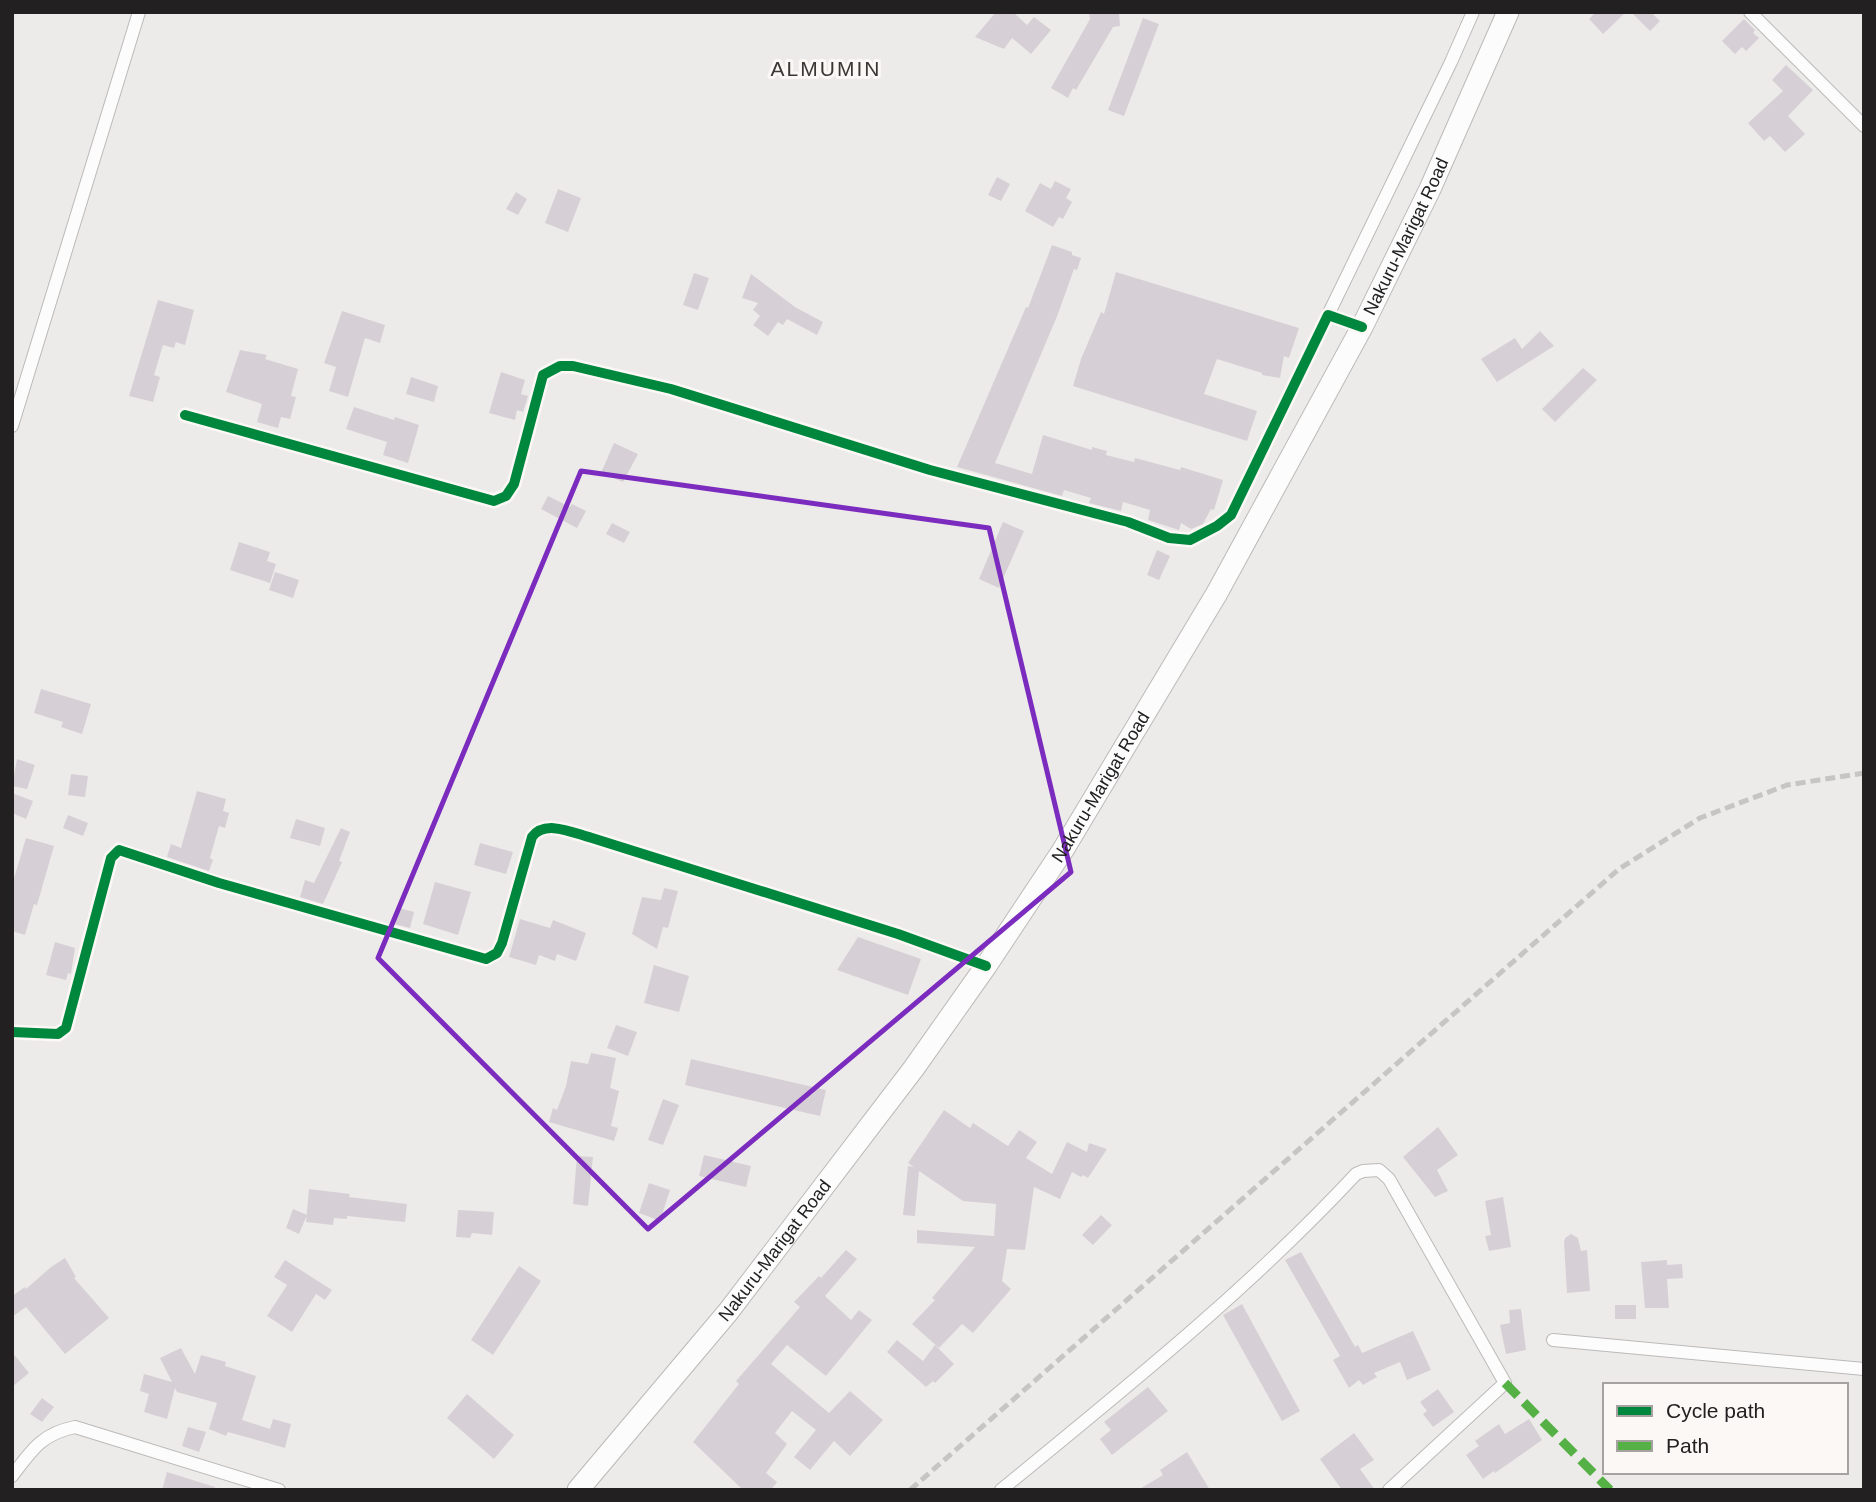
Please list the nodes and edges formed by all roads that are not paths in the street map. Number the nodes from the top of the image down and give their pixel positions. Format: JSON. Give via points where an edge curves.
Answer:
{"nodes":[{"id":1,"x":139,"y":12,"type":"edge"},
{"id":2,"x":1473,"y":12,"type":"edge"},
{"id":3,"x":1508,"y":12,"type":"edge"},
{"id":4,"x":1750,"y":12,"type":"edge"},
{"id":5,"x":1864,"y":125,"type":"edge"},
{"id":6,"x":1328,"y":315,"type":"junction"},
{"id":7,"x":1362,"y":327,"type":"junction"},
{"id":8,"x":185,"y":415,"type":"dead end"},
{"id":9,"x":12,"y":426,"type":"edge"},
{"id":10,"x":986,"y":966,"type":"junction"},
{"id":11,"x":12,"y":1032,"type":"edge"},
{"id":12,"x":1553,"y":1340,"type":"dead end"},
{"id":13,"x":1864,"y":1369,"type":"edge"},
{"id":14,"x":12,"y":1476,"type":"edge"},
{"id":15,"x":279,"y":1490,"type":"edge"},
{"id":16,"x":578,"y":1490,"type":"edge"},
{"id":17,"x":1000,"y":1490,"type":"edge"},
{"id":18,"x":1389,"y":1490,"type":"edge"}],
"edges":[{"from":1,"to":9,"type":"street"},
{"from":2,"to":6,"type":"street"},
{"from":3,"to":7,"type":"main road","name":"Nakuru-Marigat Road","via":[[1430,189]]},
{"from":4,"to":5,"type":"street"},
{"from":6,"to":7,"type":"street"},
{"from":6,"to":8,"type":"street","via":[[1231,515],[1189,540],[930,470],[671,390],[573,366],[560,366],[543,375],[514,484],[506,496],[494,501]]},
{"from":7,"to":10,"type":"main road","name":"Nakuru-Marigat Road","via":[[1210,605],[1070,839]]},
{"from":10,"to":11,"type":"street","via":[[898,934],[545,827],[532,836],[502,943],[486,959],[119,850],[111,858],[66,1028],[58,1034]]},
{"from":10,"to":16,"type":"main road","name":"Nakuru-Marigat Road","via":[[727,1312]]},
{"from":12,"to":13,"type":"street"},
{"from":14,"to":15,"type":"street","via":[[39,1442],[56,1431],[75,1427]]},
{"from":17,"to":18,"type":"street","via":[[1133,1382],[1313,1220],[1356,1174],[1379,1170],[1389,1179],[1505,1383]]}]}
